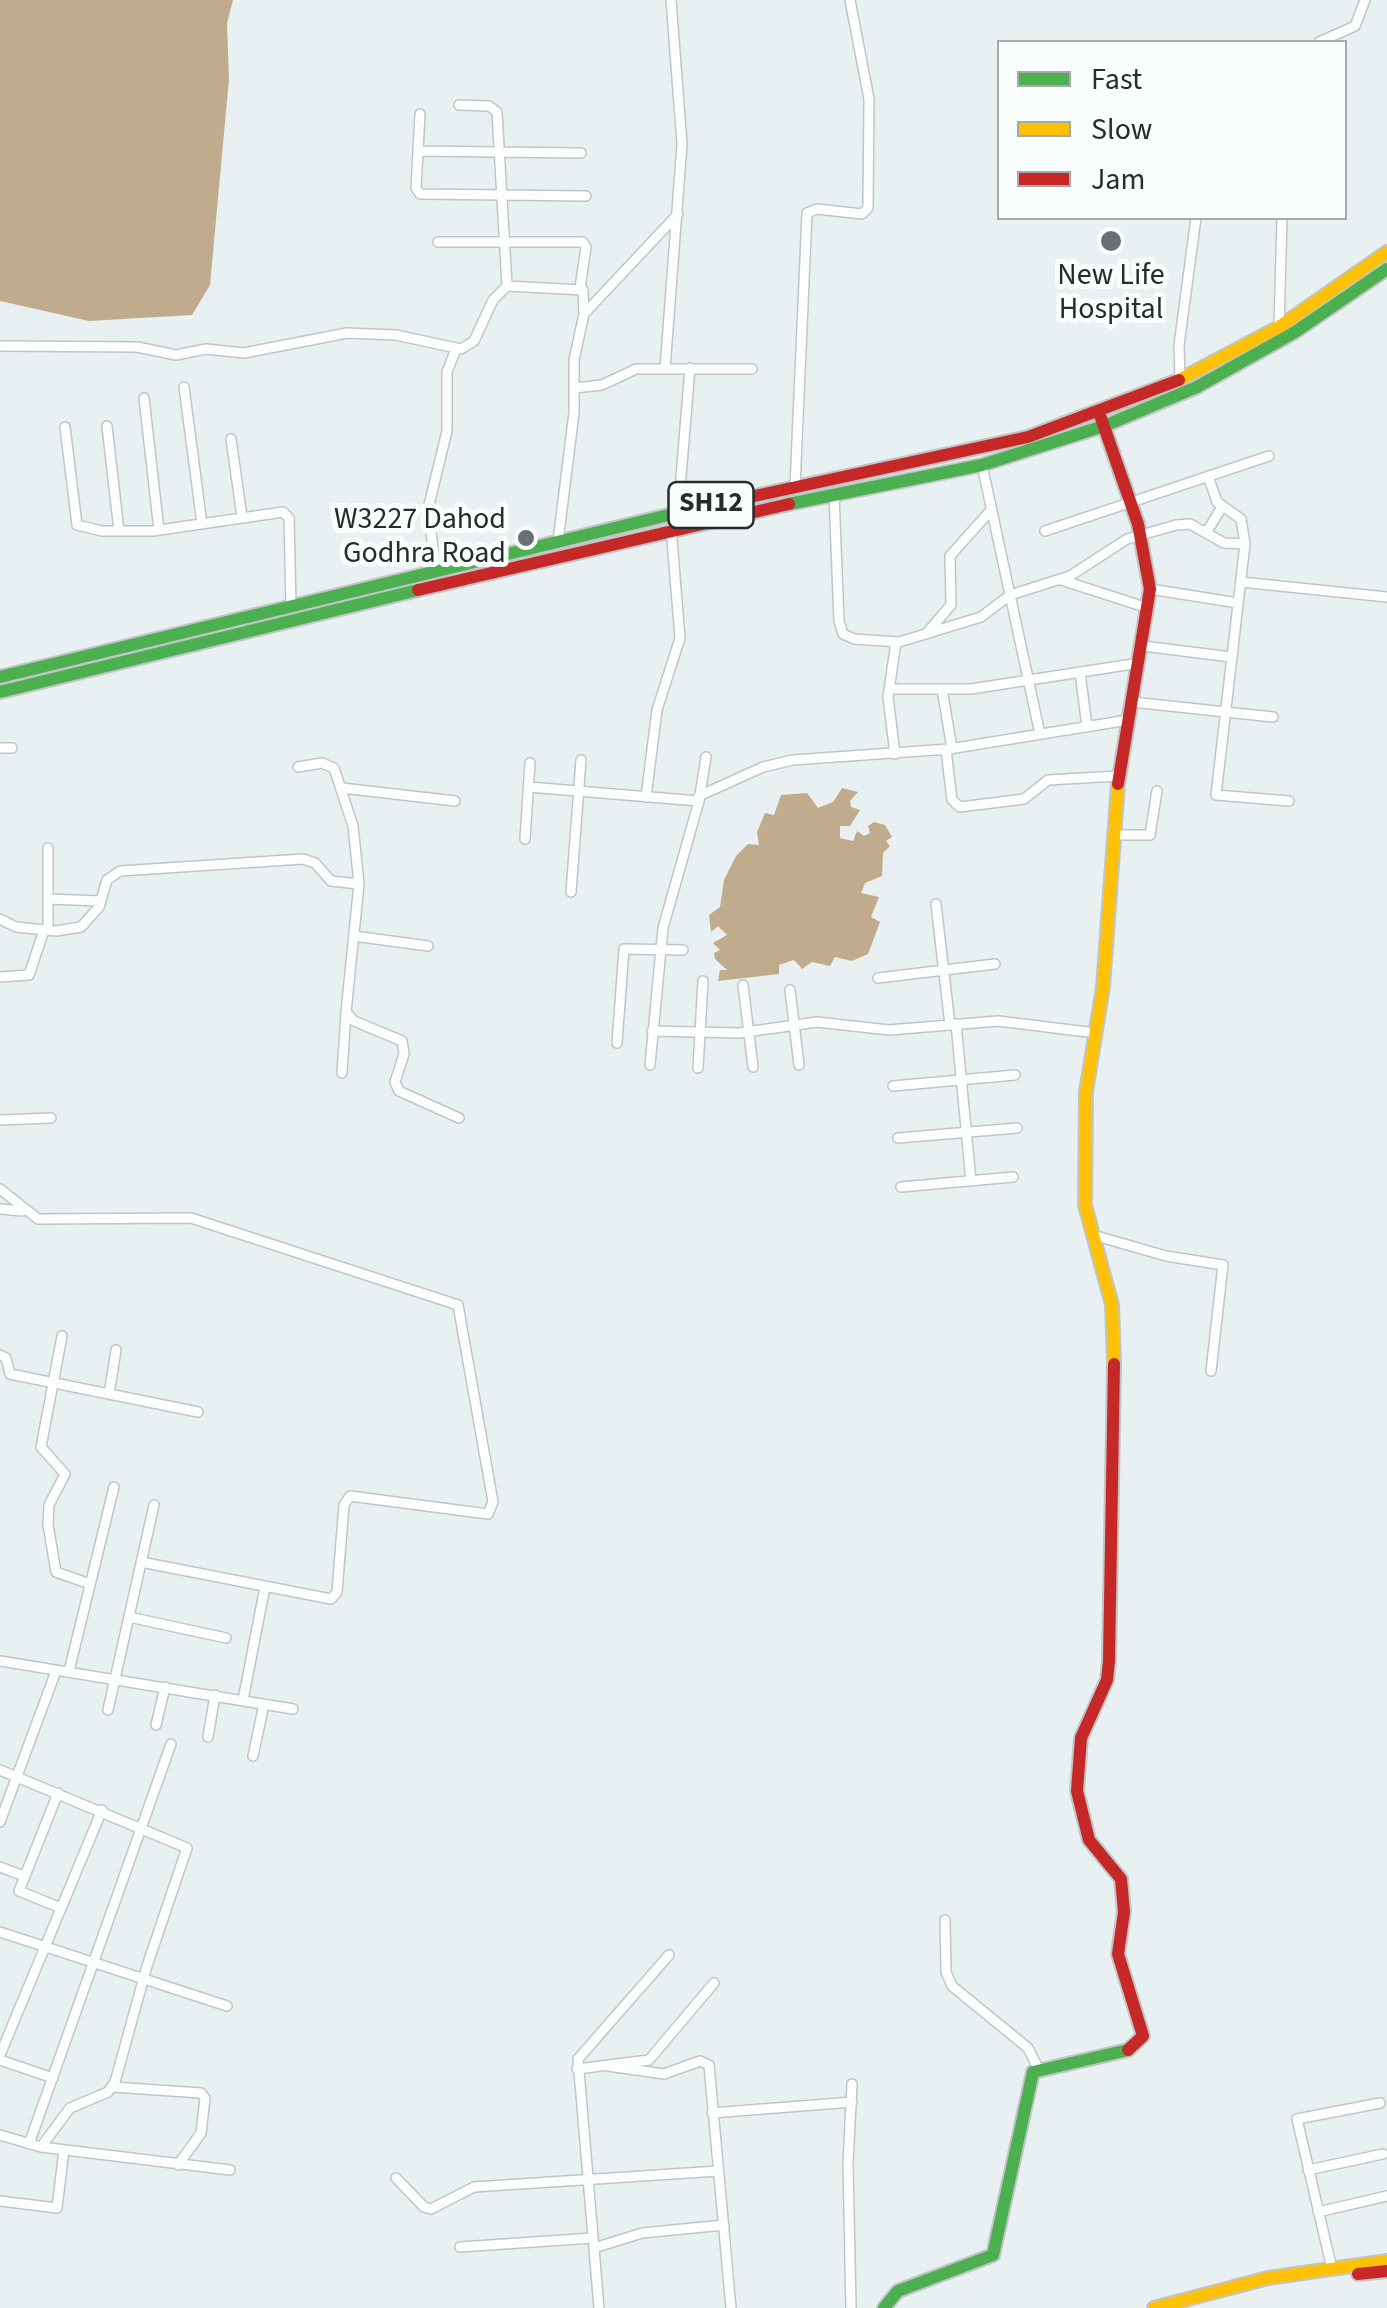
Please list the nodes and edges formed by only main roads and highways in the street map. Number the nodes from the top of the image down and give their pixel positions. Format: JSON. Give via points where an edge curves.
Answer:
{"nodes":[{"id":1,"x":1387,"y":252,"type":"edge"},
{"id":2,"x":1387,"y":270,"type":"edge"},
{"id":3,"x":1102,"y":419,"type":"junction"},
{"id":4,"x":0,"y":677,"type":"edge"},
{"id":5,"x":0,"y":692,"type":"edge"},
{"id":6,"x":1387,"y":2261,"type":"edge"},
{"id":7,"x":1387,"y":2271,"type":"edge"},
{"id":8,"x":884,"y":2308,"type":"edge"},
{"id":9,"x":1154,"y":2308,"type":"edge"},
{"id":10,"x":1178,"y":2308,"type":"edge"}],
"edges":[{"from":1,"to":3,"type":"main road","number":"SH12","via":[[1279,327]]},
{"from":2,"to":3,"type":"main road","via":[[1197,386]]},
{"from":3,"to":4,"type":"main road","number":"SH12","via":[[678,512]]},
{"from":3,"to":5,"type":"main road","via":[[982,465],[671,528]]},
{"from":3,"to":8,"type":"main road","via":[[1141,534],[1150,589],[1118,776],[1086,1092],[1085,1204],[1116,1332],[1110,1660],[1081,1738],[1078,1810],[1089,1840],[1121,1880],[1118,1954],[1143,2036],[1134,2049],[1038,2068],[1030,2078],[994,2255],[898,2291]]},
{"from":6,"to":9,"type":"main road","via":[[1210,2290]]},
{"from":7,"to":10,"type":"main road","via":[[1275,2284]]}]}
